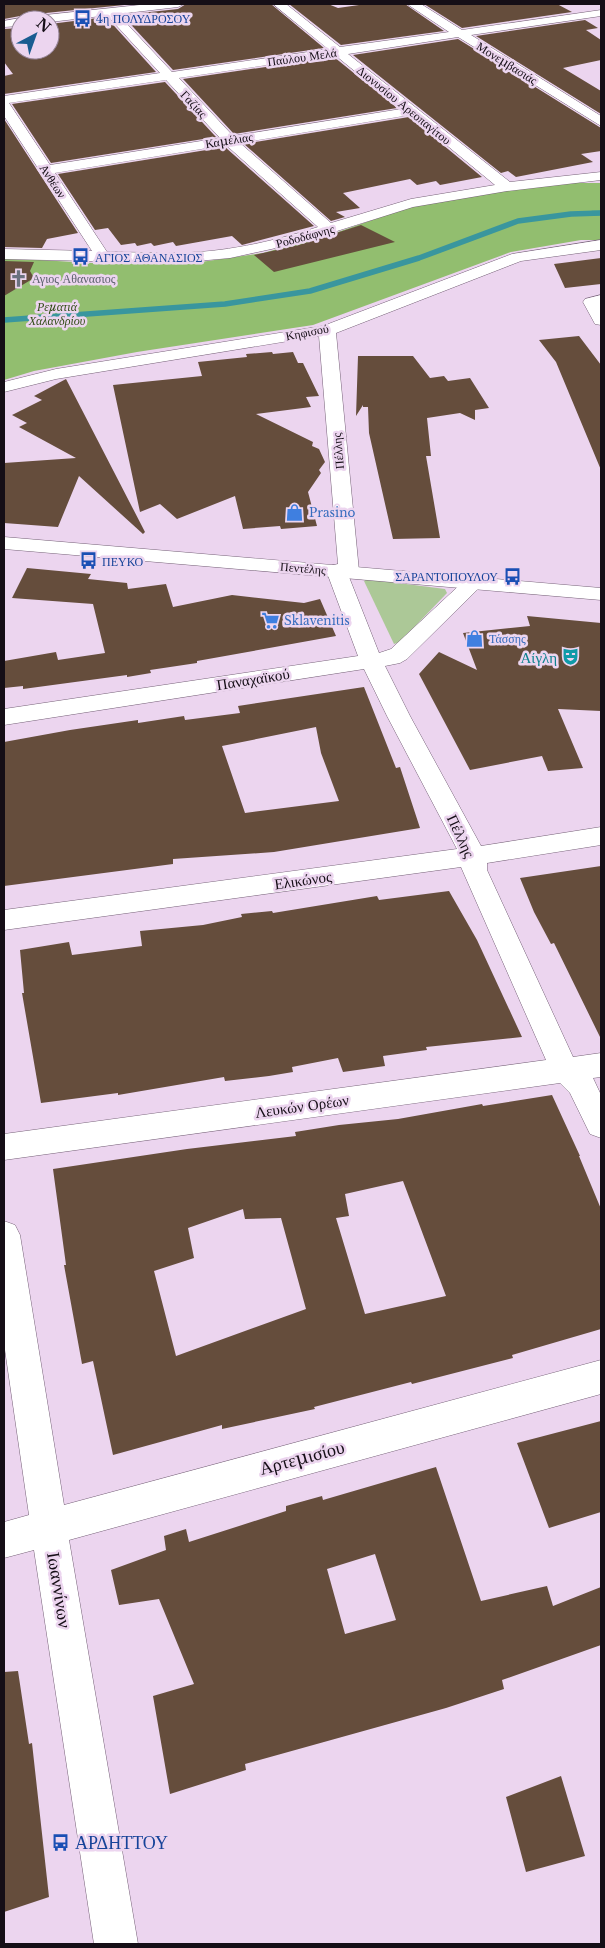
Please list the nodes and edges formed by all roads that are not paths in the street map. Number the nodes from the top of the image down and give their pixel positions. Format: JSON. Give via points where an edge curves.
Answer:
{"nodes":[{"id":1,"x":172,"y":4,"type":"edge"},
{"id":2,"x":178,"y":4,"type":"edge"},
{"id":3,"x":278,"y":4,"type":"edge"},
{"id":4,"x":413,"y":4,"type":"edge"},
{"id":5,"x":109,"y":11,"type":"junction"},
{"id":6,"x":601,"y":13,"type":"edge"},
{"id":7,"x":60,"y":17,"type":"edge"},
{"id":8,"x":460,"y":34,"type":"junction"},
{"id":9,"x":338,"y":52,"type":"junction"},
{"id":10,"x":169,"y":76,"type":"junction"},
{"id":11,"x":4,"y":100,"type":"edge"},
{"id":12,"x":4,"y":106,"type":"edge"},
{"id":13,"x":412,"y":111,"type":"junction"},
{"id":14,"x":601,"y":122,"type":"edge"},
{"id":15,"x":229,"y":140,"type":"junction"},
{"id":16,"x":46,"y":170,"type":"junction"},
{"id":17,"x":601,"y":176,"type":"edge"},
{"id":18,"x":507,"y":187,"type":"junction"},
{"id":19,"x":330,"y":230,"type":"junction"},
{"id":20,"x":601,"y":246,"type":"edge"},
{"id":21,"x":4,"y":254,"type":"edge"},
{"id":22,"x":103,"y":257,"type":"junction"},
{"id":23,"x":596,"y":301,"type":"edge"},
{"id":24,"x":601,"y":320,"type":"edge"},
{"id":25,"x":327,"y":330,"type":"junction"},
{"id":26,"x":4,"y":388,"type":"edge"},
{"id":27,"x":4,"y":543,"type":"edge"},
{"id":28,"x":342,"y":571,"type":"junction"},
{"id":29,"x":473,"y":583,"type":"junction"},
{"id":30,"x":601,"y":594,"type":"edge"},
{"id":31,"x":371,"y":661,"type":"junction"},
{"id":32,"x":4,"y":717,"type":"edge"},
{"id":33,"x":601,"y":836,"type":"edge"},
{"id":34,"x":474,"y":856,"type":"junction"},
{"id":35,"x":4,"y":920,"type":"edge"},
{"id":36,"x":601,"y":1065,"type":"edge"},
{"id":37,"x":564,"y":1070,"type":"junction"},
{"id":38,"x":601,"y":1125,"type":"edge"},
{"id":39,"x":4,"y":1147,"type":"edge"},
{"id":40,"x":4,"y":1235,"type":"edge"},
{"id":41,"x":601,"y":1377,"type":"edge"},
{"id":42,"x":49,"y":1528,"type":"junction"},
{"id":43,"x":4,"y":1540,"type":"edge"},
{"id":44,"x":116,"y":1944,"type":"edge"}],
"edges":[{"from":1,"to":2,"type":"street"},
{"from":1,"to":5,"type":"street"},
{"from":3,"to":9,"type":"street","name":"Διονυσίου Αρεοπαγίτου"},
{"from":4,"to":8,"type":"street","name":"Μονεμβασιάς"},
{"from":5,"to":7,"type":"street"},
{"from":5,"to":10,"type":"street","name":"Γαζίας"},
{"from":6,"to":8,"type":"street","name":"Παύλου Μελά"},
{"from":8,"to":9,"type":"street","name":"Παύλου Μελά"},
{"from":8,"to":14,"type":"street","name":"Μονεμβασιάς"},
{"from":9,"to":10,"type":"street","name":"Παύλου Μελά"},
{"from":9,"to":13,"type":"street","name":"Διονυσίου Αρεοπαγίτου"},
{"from":10,"to":11,"type":"street","name":"Παύλου Μελά"},
{"from":10,"to":15,"type":"street","name":"Γαζίας"},
{"from":12,"to":16,"type":"street","name":"Ανθέων"},
{"from":13,"to":15,"type":"street","name":"Καμέλιας"},
{"from":13,"to":18,"type":"street","name":"Διονυσίου Αρεοπαγίτου"},
{"from":15,"to":16,"type":"street","name":"Καμέλιας"},
{"from":15,"to":19,"type":"street","name":"Γαζίας"},
{"from":16,"to":22,"type":"street","name":"Ανθέων"},
{"from":17,"to":18,"type":"street","name":"Ροδοδάφνης"},
{"from":18,"to":19,"type":"street","name":"Ροδοδάφνης","via":[[411,203]]},
{"from":19,"to":22,"type":"street","name":"Ροδοδάφνης","via":[[230,253],[175,258]]},
{"from":20,"to":25,"type":"street","name":"Κηφισού","via":[[518,257]]},
{"from":21,"to":22,"type":"street","name":"Ροδοδάφνης"},
{"from":23,"to":24,"type":"street"},
{"from":25,"to":26,"type":"street","name":"Κηφισού","via":[[56,374]]},
{"from":25,"to":28,"type":"street","name":"Πέλλης"},
{"from":27,"to":28,"type":"street","name":"Πεντέλης"},
{"from":28,"to":29,"type":"street","name":"Πεντέλης"},
{"from":28,"to":31,"type":"street","name":"Πέλλης","via":[[342,591]]},
{"from":29,"to":30,"type":"street","name":"Πεντέλης"},
{"from":29,"to":31,"type":"street","name":"Παναχαϊκού","via":[[399,654]]},
{"from":31,"to":32,"type":"street","name":"Παναχαϊκού"},
{"from":31,"to":34,"type":"street","name":"Πέλλης"},
{"from":33,"to":34,"type":"street","name":"Ελικώνος"},
{"from":34,"to":35,"type":"street","name":"Ελικώνος"},
{"from":34,"to":37,"type":"street","name":"Πέλλης","via":[[474,870]]},
{"from":36,"to":37,"type":"street","name":"Λευκών Ορέων"},
{"from":37,"to":38,"type":"street","name":"Πέλλης","via":[[581,1084]]},
{"from":37,"to":39,"type":"street","name":"Λευκών Ορέων"},
{"from":40,"to":42,"type":"street","name":"Ιωαννίνων"},
{"from":41,"to":42,"type":"street","name":"Αρτεμισίου"},
{"from":42,"to":43,"type":"street","name":"Αρτεμισίου"},
{"from":42,"to":44,"type":"street","name":"Ιωαννίνων"}]}
